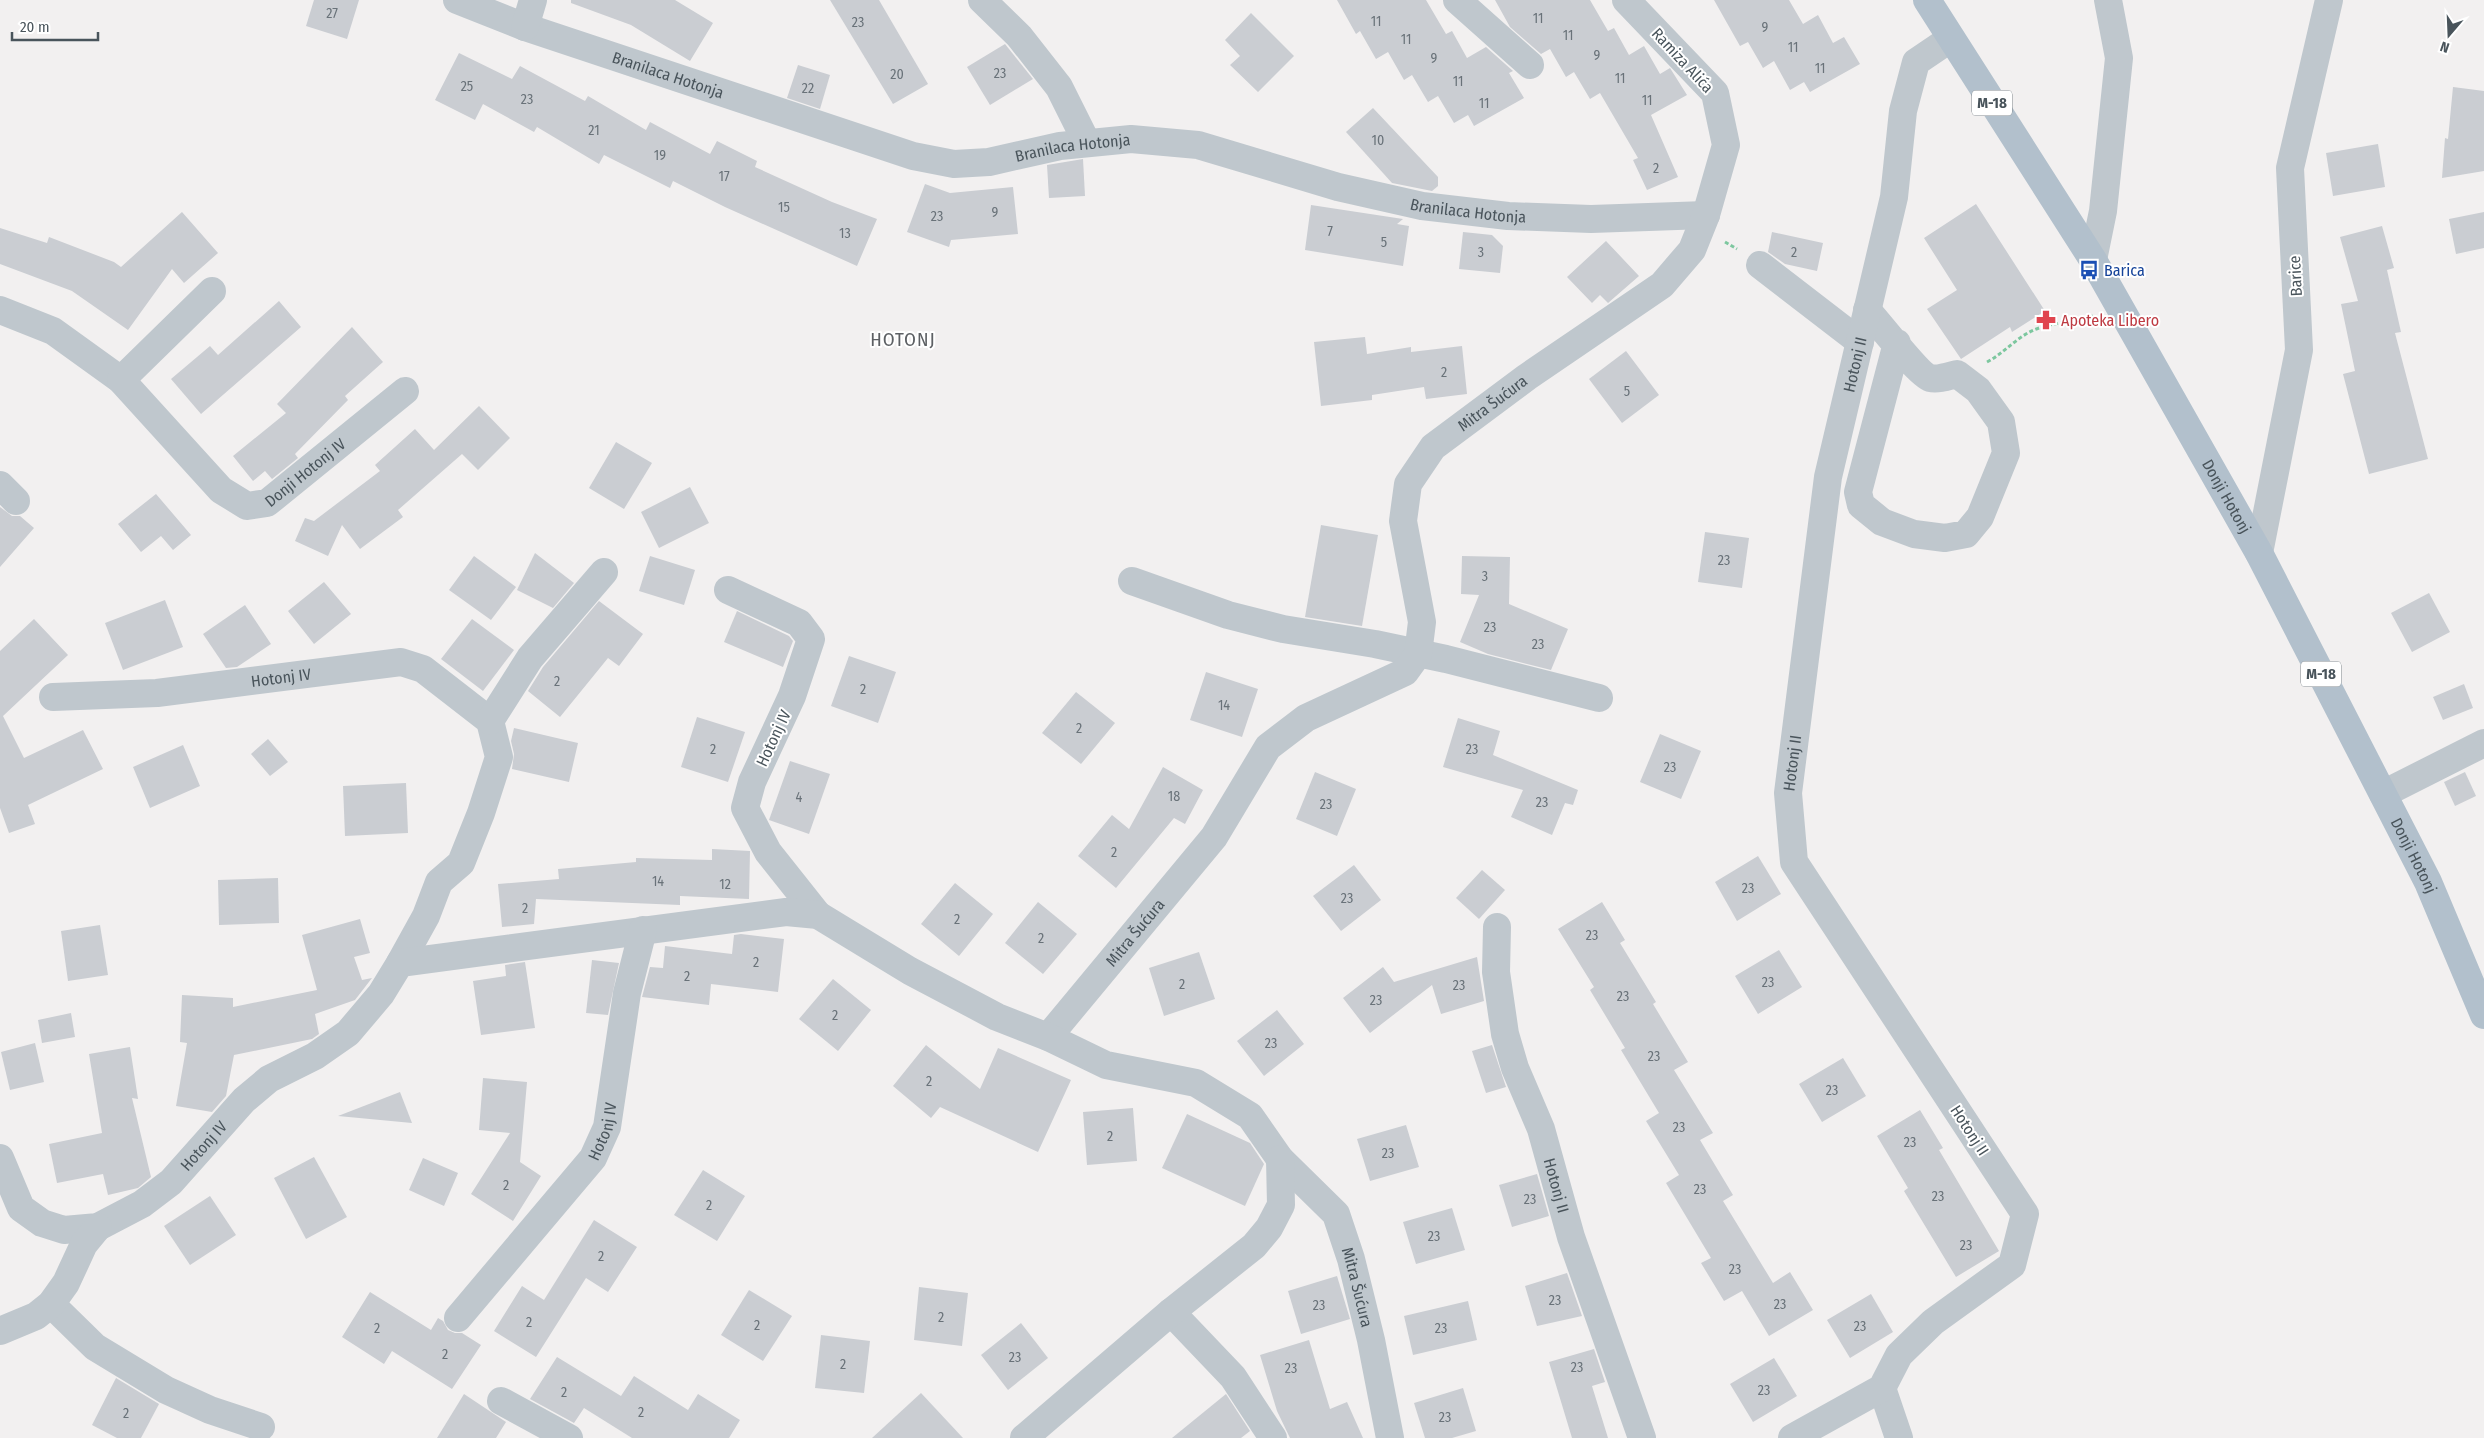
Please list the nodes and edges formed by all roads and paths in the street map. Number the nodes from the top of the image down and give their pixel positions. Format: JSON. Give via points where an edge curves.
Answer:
{"nodes":[{"id":1,"x":457,"y":0,"type":"edge"},
{"id":2,"x":533,"y":0,"type":"edge"},
{"id":3,"x":982,"y":0,"type":"edge"},
{"id":4,"x":1457,"y":0,"type":"edge"},
{"id":5,"x":1626,"y":0,"type":"edge"},
{"id":6,"x":1927,"y":0,"type":"edge"},
{"id":7,"x":2108,"y":0,"type":"edge"},
{"id":8,"x":2329,"y":0,"type":"edge"},
{"id":9,"x":525,"y":27,"type":"junction"},
{"id":10,"x":1950,"y":39,"type":"junction"},
{"id":11,"x":1530,"y":64,"type":"dead end"},
{"id":12,"x":1087,"y":143,"type":"junction"},
{"id":13,"x":1704,"y":221,"type":"junction"},
{"id":14,"x":2093,"y":260,"type":"junction"},
{"id":15,"x":1760,"y":265,"type":"joint"},
{"id":16,"x":212,"y":291,"type":"dead end"},
{"id":17,"x":2120,"y":306,"type":"junction"},
{"id":18,"x":0,"y":310,"type":"edge"},
{"id":19,"x":1867,"y":310,"type":"junction"},
{"id":20,"x":1860,"y":342,"type":"junction"},
{"id":21,"x":1897,"y":343,"type":"junction"},
{"id":22,"x":1957,"y":374,"type":"junction"},
{"id":23,"x":122,"y":380,"type":"junction"},
{"id":24,"x":405,"y":391,"type":"dead end"},
{"id":25,"x":2259,"y":553,"type":"junction"},
{"id":26,"x":604,"y":572,"type":"dead end"},
{"id":27,"x":1132,"y":582,"type":"dead end"},
{"id":28,"x":728,"y":590,"type":"dead end"},
{"id":29,"x":1418,"y":654,"type":"junction"},
{"id":30,"x":53,"y":697,"type":"dead end"},
{"id":31,"x":1600,"y":698,"type":"dead end"},
{"id":32,"x":490,"y":721,"type":"junction"},
{"id":33,"x":2484,"y":743,"type":"edge"},
{"id":34,"x":2383,"y":794,"type":"junction"},
{"id":35,"x":818,"y":915,"type":"junction"},
{"id":36,"x":1497,"y":927,"type":"dead end"},
{"id":37,"x":643,"y":930,"type":"junction"},
{"id":38,"x":400,"y":963,"type":"junction"},
{"id":39,"x":2477,"y":980,"type":"edge"},
{"id":40,"x":2484,"y":1015,"type":"edge"},
{"id":41,"x":1048,"y":1037,"type":"junction"},
{"id":42,"x":0,"y":1158,"type":"edge"},
{"id":43,"x":1280,"y":1159,"type":"junction"},
{"id":44,"x":98,"y":1227,"type":"junction"},
{"id":45,"x":52,"y":1304,"type":"junction"},
{"id":46,"x":1171,"y":1312,"type":"junction"},
{"id":47,"x":458,"y":1318,"type":"dead end"},
{"id":48,"x":0,"y":1331,"type":"edge"},
{"id":49,"x":1882,"y":1388,"type":"junction"},
{"id":50,"x":501,"y":1401,"type":"dead end"},
{"id":51,"x":261,"y":1427,"type":"dead end"},
{"id":52,"x":569,"y":1438,"type":"edge"},
{"id":53,"x":1024,"y":1438,"type":"edge"},
{"id":54,"x":1273,"y":1438,"type":"edge"},
{"id":55,"x":1390,"y":1438,"type":"edge"},
{"id":56,"x":1642,"y":1438,"type":"edge"},
{"id":57,"x":1792,"y":1438,"type":"edge"},
{"id":58,"x":1899,"y":1438,"type":"edge"}],
"edges":[{"from":1,"to":9,"type":"street","name":"Branilaca Hotonja"},
{"from":2,"to":9,"type":"street"},
{"from":3,"to":12,"type":"street","via":[[1019,36],[1059,87]]},
{"from":4,"to":11,"type":"street"},
{"from":5,"to":13,"type":"street","name":"Ramiza Alića","via":[[1715,93],[1726,145]]},
{"from":6,"to":10,"type":"main road","name":"Donji Hotonj","number":"M-18"},
{"from":7,"to":14,"type":"street","via":[[2118,58],[2103,211]]},
{"from":8,"to":25,"type":"street","name":"Barice","via":[[2290,168],[2299,350]]},
{"from":9,"to":12,"type":"street","name":"Branilaca Hotonja","via":[[921,158],[954,164],[989,162]]},
{"from":10,"to":14,"type":"main road","name":"Donji Hotonj","number":"M-18"},
{"from":10,"to":19,"type":"street","name":"Hotonj II","via":[[1916,62],[1903,111],[1894,197]]},
{"from":12,"to":13,"type":"street","name":"Branilaca Hotonja","via":[[1131,139],[1198,144],[1338,187],[1432,207],[1508,216]]},
{"from":13,"to":15,"type":"path"},
{"from":13,"to":29,"type":"street","name":"Mitra Šućura","via":[[1692,250],[1662,285],[1527,377],[1433,447],[1408,484],[1403,521],[1422,622]]},
{"from":14,"to":17,"type":"main road","name":"Donji Hotonj","number":"M-18"},
{"from":15,"to":20,"type":"street"},
{"from":16,"to":23,"type":"street"},
{"from":17,"to":22,"type":"path","via":[[2086,318],[2040,327],[2018,338],[2000,356]]},
{"from":17,"to":25,"type":"main road","name":"Donji Hotonj","number":"M-18"},
{"from":18,"to":23,"type":"street","name":"Donji Hotonj IV","via":[[53,331]]},
{"from":19,"to":20,"type":"street","name":"Hotonj II"},
{"from":19,"to":21,"type":"street"},
{"from":20,"to":49,"type":"street","name":"Hotonj II","via":[[1828,477],[1788,793],[1794,862],[2025,1214],[2012,1265],[1932,1322],[1899,1355]]},
{"from":21,"to":22,"type":"street","via":[[1928,378]]},
{"from":21,"to":22,"type":"street","via":[[1858,492],[1861,505],[1882,522],[1914,534],[1945,538],[1966,534],[1980,517],[2006,453],[2001,422],[1978,390]]},
{"from":23,"to":24,"type":"street","name":"Donji Hotonj IV","via":[[221,490],[247,506],[268,503]]},
{"from":25,"to":34,"type":"main road","name":"Donji Hotonj","number":"M-18"},
{"from":26,"to":32,"type":"street","via":[[530,658]]},
{"from":27,"to":29,"type":"street","via":[[1228,615],[1283,629]]},
{"from":28,"to":35,"type":"street","name":"Hotonj IV","via":[[800,623],[811,639],[792,696],[752,782],[745,808],[768,852]]},
{"from":29,"to":31,"type":"street"},
{"from":29,"to":41,"type":"street","name":"Mitra Šućura","via":[[1405,672],[1306,718],[1268,748],[1214,837]]},
{"from":30,"to":32,"type":"street","name":"Hotonj IV","via":[[157,693],[401,662],[423,669]]},
{"from":32,"to":38,"type":"street","name":"Hotonj IV","via":[[499,757],[481,813],[461,863],[439,882],[426,916]]},
{"from":33,"to":34,"type":"street"},
{"from":34,"to":39,"type":"main road","name":"Donji Hotonj","number":"M-18"},
{"from":35,"to":37,"type":"street","name":"Hotonj IV","via":[[786,912]]},
{"from":35,"to":41,"type":"street","name":"Hotonj IV","via":[[997,1017]]},
{"from":36,"to":56,"type":"street","name":"Hotonj II","via":[[1496,972],[1505,1034],[1515,1068],[1541,1129],[1571,1237]]},
{"from":37,"to":38,"type":"street","name":"Hotonj IV"},
{"from":37,"to":47,"type":"street","name":"Hotonj IV","via":[[627,994],[607,1128],[593,1158]]},
{"from":38,"to":44,"type":"street","name":"Hotonj IV","via":[[348,1033],[315,1056],[269,1079],[244,1100],[172,1182],[142,1204]]},
{"from":39,"to":40,"type":"main road","name":"Donji Hotonj","number":"M-18"},
{"from":41,"to":43,"type":"street","name":"Mitra Šućura","via":[[1106,1064],[1196,1083],[1250,1116]]},
{"from":42,"to":44,"type":"street","name":"Hotonj IV","via":[[21,1208],[42,1223],[64,1230]]},
{"from":43,"to":46,"type":"street","via":[[1281,1205],[1269,1228],[1254,1246]]},
{"from":43,"to":55,"type":"street","name":"Mitra Šućura","via":[[1336,1214],[1371,1340]]},
{"from":44,"to":45,"type":"street","via":[[84,1244]]},
{"from":45,"to":48,"type":"street","via":[[36,1316]]},
{"from":45,"to":51,"type":"street","via":[[95,1348],[166,1390],[210,1410]]},
{"from":46,"to":53,"type":"street"},
{"from":46,"to":54,"type":"street","via":[[1233,1377]]},
{"from":49,"to":57,"type":"street"},
{"from":49,"to":58,"type":"street"},
{"from":50,"to":52,"type":"street"}]}
